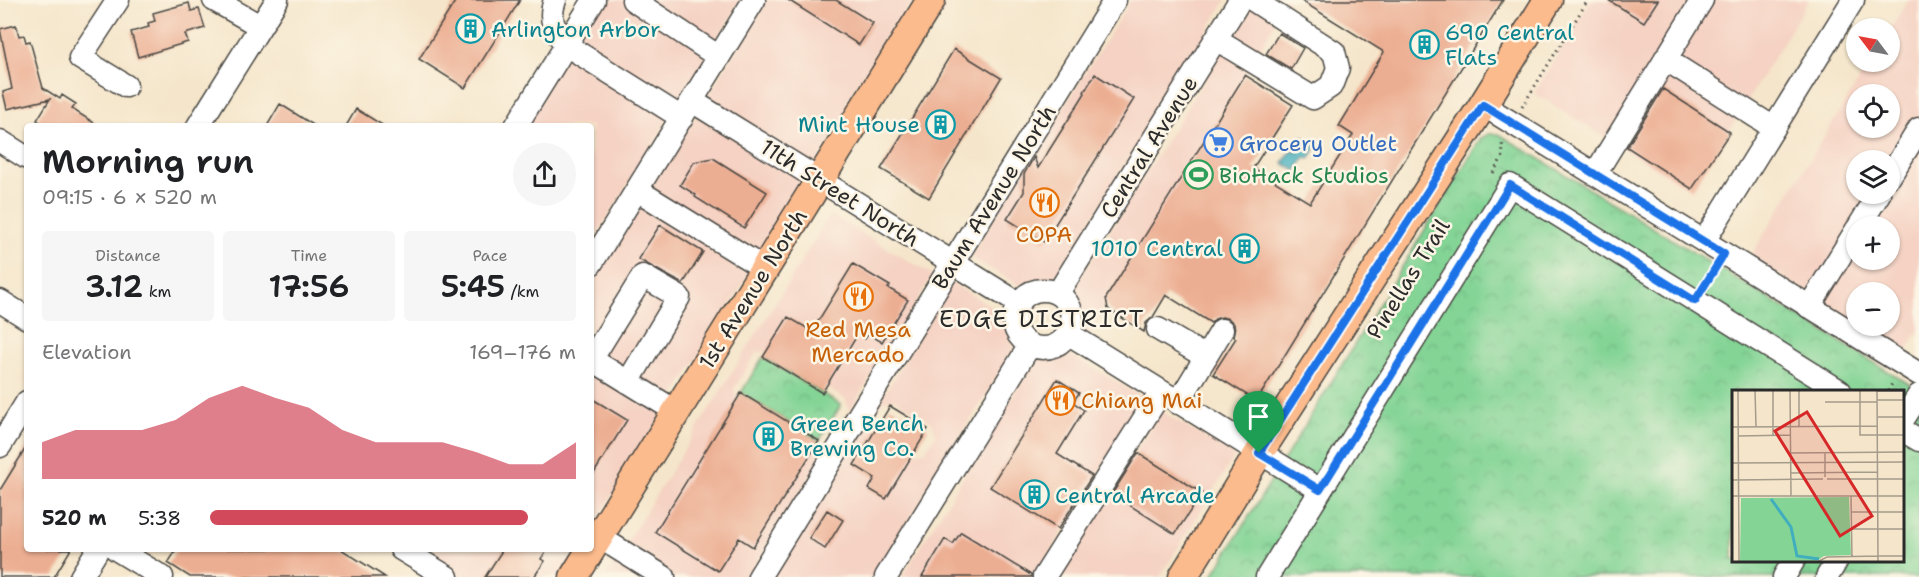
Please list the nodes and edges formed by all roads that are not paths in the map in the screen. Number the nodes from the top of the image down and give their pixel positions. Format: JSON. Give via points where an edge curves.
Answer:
{"nodes":[{"id":1,"x":118,"y":0,"type":"edge"},
{"id":2,"x":214,"y":0,"type":"edge"},
{"id":3,"x":277,"y":0,"type":"edge"},
{"id":4,"x":555,"y":0,"type":"edge"},
{"id":5,"x":594,"y":0,"type":"edge"},
{"id":6,"x":633,"y":0,"type":"edge"},
{"id":7,"x":754,"y":0,"type":"edge"},
{"id":8,"x":931,"y":0,"type":"edge"},
{"id":9,"x":1115,"y":0,"type":"edge"},
{"id":10,"x":1240,"y":0,"type":"edge"},
{"id":11,"x":1252,"y":0,"type":"edge"},
{"id":12,"x":1548,"y":0,"type":"edge"},
{"id":13,"x":1702,"y":0,"type":"edge"},
{"id":14,"x":1853,"y":0,"type":"edge"},
{"id":15,"x":260,"y":26,"type":"junction"},
{"id":16,"x":1216,"y":39,"type":"junction"},
{"id":17,"x":566,"y":45,"type":"junction"},
{"id":18,"x":719,"y":57,"type":"junction"},
{"id":19,"x":1665,"y":59,"type":"junction"},
{"id":20,"x":126,"y":86,"type":"dead end"},
{"id":21,"x":1483,"y":105,"type":"junction"},
{"id":22,"x":687,"y":110,"type":"junction"},
{"id":23,"x":200,"y":123,"type":"edge"},
{"id":24,"x":518,"y":123,"type":"edge"},
{"id":25,"x":1774,"y":128,"type":"junction"},
{"id":26,"x":1919,"y":129,"type":"edge"},
{"id":27,"x":0,"y":141,"type":"edge"},
{"id":28,"x":24,"y":156,"type":"edge"},
{"id":29,"x":1900,"y":160,"type":"edge"},
{"id":30,"x":1595,"y":174,"type":"junction"},
{"id":31,"x":820,"y":180,"type":"junction"},
{"id":32,"x":637,"y":190,"type":"junction"},
{"id":33,"x":1704,"y":241,"type":"junction"},
{"id":34,"x":1846,"y":247,"type":"edge"},
{"id":35,"x":594,"y":253,"type":"edge"},
{"id":36,"x":953,"y":263,"type":"junction"},
{"id":37,"x":765,"y":269,"type":"junction"},
{"id":38,"x":1058,"y":293,"type":"junction"},
{"id":39,"x":0,"y":301,"type":"edge"},
{"id":40,"x":1018,"y":303,"type":"junction"},
{"id":41,"x":1809,"y":306,"type":"junction"},
{"id":42,"x":24,"y":316,"type":"edge"},
{"id":43,"x":1158,"y":329,"type":"dead end"},
{"id":44,"x":1222,"y":330,"type":"dead end"},
{"id":45,"x":1069,"y":334,"type":"junction"},
{"id":46,"x":1030,"y":345,"type":"junction"},
{"id":47,"x":594,"y":354,"type":"edge"},
{"id":48,"x":1206,"y":357,"type":"junction"},
{"id":49,"x":594,"y":361,"type":"edge"},
{"id":50,"x":1919,"y":374,"type":"edge"},
{"id":51,"x":628,"y":381,"type":"junction"},
{"id":52,"x":1838,"y":390,"type":"edge"},
{"id":53,"x":1919,"y":395,"type":"edge"},
{"id":54,"x":1170,"y":397,"type":"junction"},
{"id":55,"x":24,"y":407,"type":"edge"},
{"id":56,"x":677,"y":412,"type":"junction"},
{"id":57,"x":1904,"y":418,"type":"edge"},
{"id":58,"x":1904,"y":431,"type":"edge"},
{"id":59,"x":1919,"y":440,"type":"edge"},
{"id":60,"x":0,"y":446,"type":"edge"},
{"id":61,"x":1259,"y":453,"type":"junction"},
{"id":62,"x":1320,"y":490,"type":"junction"},
{"id":63,"x":599,"y":537,"type":"junction"},
{"id":64,"x":594,"y":545,"type":"edge"},
{"id":65,"x":96,"y":552,"type":"edge"},
{"id":66,"x":121,"y":552,"type":"edge"},
{"id":67,"x":410,"y":552,"type":"edge"},
{"id":68,"x":590,"y":552,"type":"edge"},
{"id":69,"x":1793,"y":562,"type":"edge"},
{"id":70,"x":1836,"y":562,"type":"edge"},
{"id":71,"x":1186,"y":572,"type":"edge"},
{"id":72,"x":81,"y":577,"type":"edge"},
{"id":73,"x":162,"y":577,"type":"edge"},
{"id":74,"x":447,"y":577,"type":"edge"},
{"id":75,"x":574,"y":577,"type":"edge"},
{"id":76,"x":663,"y":577,"type":"edge"},
{"id":77,"x":759,"y":577,"type":"edge"},
{"id":78,"x":886,"y":577,"type":"edge"},
{"id":79,"x":1044,"y":577,"type":"edge"},
{"id":80,"x":1268,"y":577,"type":"edge"},
{"id":81,"x":1784,"y":577,"type":"edge"},
{"id":82,"x":1827,"y":577,"type":"edge"}],
"edges":[{"from":1,"to":20,"type":"street","via":[[80,58]]},
{"from":2,"to":15,"type":"street"},
{"from":3,"to":15,"type":"street"},
{"from":4,"to":17,"type":"street","via":[[551,20]]},
{"from":5,"to":17,"type":"street"},
{"from":6,"to":18,"type":"street"},
{"from":7,"to":18,"type":"street"},
{"from":8,"to":31,"type":"main road","name":"1st Avenue North"},
{"from":9,"to":36,"type":"street","name":"Baum Avenue North"},
{"from":10,"to":16,"type":"street","name":"Central Avenue"},
{"from":11,"to":16,"type":"street","via":[[1334,52],[1338,68],[1331,86],[1313,98]]},
{"from":12,"to":21,"type":"main road"},
{"from":13,"to":19,"type":"street"},
{"from":14,"to":25,"type":"street"},
{"from":15,"to":23,"type":"street"},
{"from":16,"to":38,"type":"street","name":"Central Avenue"},
{"from":17,"to":22,"type":"street","name":"11th Street North"},
{"from":17,"to":24,"type":"street"},
{"from":18,"to":22,"type":"street"},
{"from":19,"to":25,"type":"street"},
{"from":19,"to":30,"type":"street"},
{"from":21,"to":30,"type":"street"},
{"from":21,"to":61,"type":"main road"},
{"from":22,"to":31,"type":"street","name":"11th Street North"},
{"from":22,"to":32,"type":"street"},
{"from":25,"to":33,"type":"street"},
{"from":26,"to":29,"type":"street"},
{"from":27,"to":28,"type":"street"},
{"from":30,"to":33,"type":"street"},
{"from":31,"to":36,"type":"street","name":"11th Street North"},
{"from":31,"to":37,"type":"main road","name":"1st Avenue North"},
{"from":32,"to":35,"type":"street"},
{"from":32,"to":37,"type":"street"},
{"from":33,"to":41,"type":"street"},
{"from":34,"to":41,"type":"street"},
{"from":36,"to":40,"type":"street","name":"11th Street North"},
{"from":36,"to":77,"type":"street","name":"Baum Avenue North"},
{"from":37,"to":56,"type":"main road","name":"1st Avenue North"},
{"from":38,"to":40,"type":"street","via":[[1040,289]]},
{"from":38,"to":45,"type":"street","via":[[1073,315]]},
{"from":39,"to":42,"type":"street"},
{"from":40,"to":46,"type":"street","via":[[1016,331]]},
{"from":41,"to":50,"type":"street"},
{"from":43,"to":48,"type":"street"},
{"from":44,"to":48,"type":"street"},
{"from":45,"to":46,"type":"street","via":[[1055,346]]},
{"from":45,"to":54,"type":"street"},
{"from":46,"to":78,"type":"street"},
{"from":47,"to":51,"type":"street","via":[[643,276],[680,297]]},
{"from":48,"to":54,"type":"street"},
{"from":49,"to":51,"type":"street"},
{"from":51,"to":56,"type":"street"},
{"from":52,"to":62,"type":"street","via":[[1510,185]]},
{"from":53,"to":57,"type":"street"},
{"from":54,"to":61,"type":"street"},
{"from":54,"to":79,"type":"street"},
{"from":55,"to":60,"type":"street"},
{"from":56,"to":63,"type":"main road","name":"1st Avenue North"},
{"from":58,"to":59,"type":"street"},
{"from":61,"to":62,"type":"street"},
{"from":61,"to":71,"type":"main road"},
{"from":62,"to":80,"type":"street"},
{"from":63,"to":64,"type":"main road","name":"1st Avenue North"},
{"from":63,"to":76,"type":"street"},
{"from":65,"to":72,"type":"street"},
{"from":66,"to":73,"type":"street"},
{"from":67,"to":74,"type":"street"},
{"from":68,"to":75,"type":"main road","name":"1st Avenue North"},
{"from":69,"to":81,"type":"street"},
{"from":70,"to":82,"type":"street"}]}
